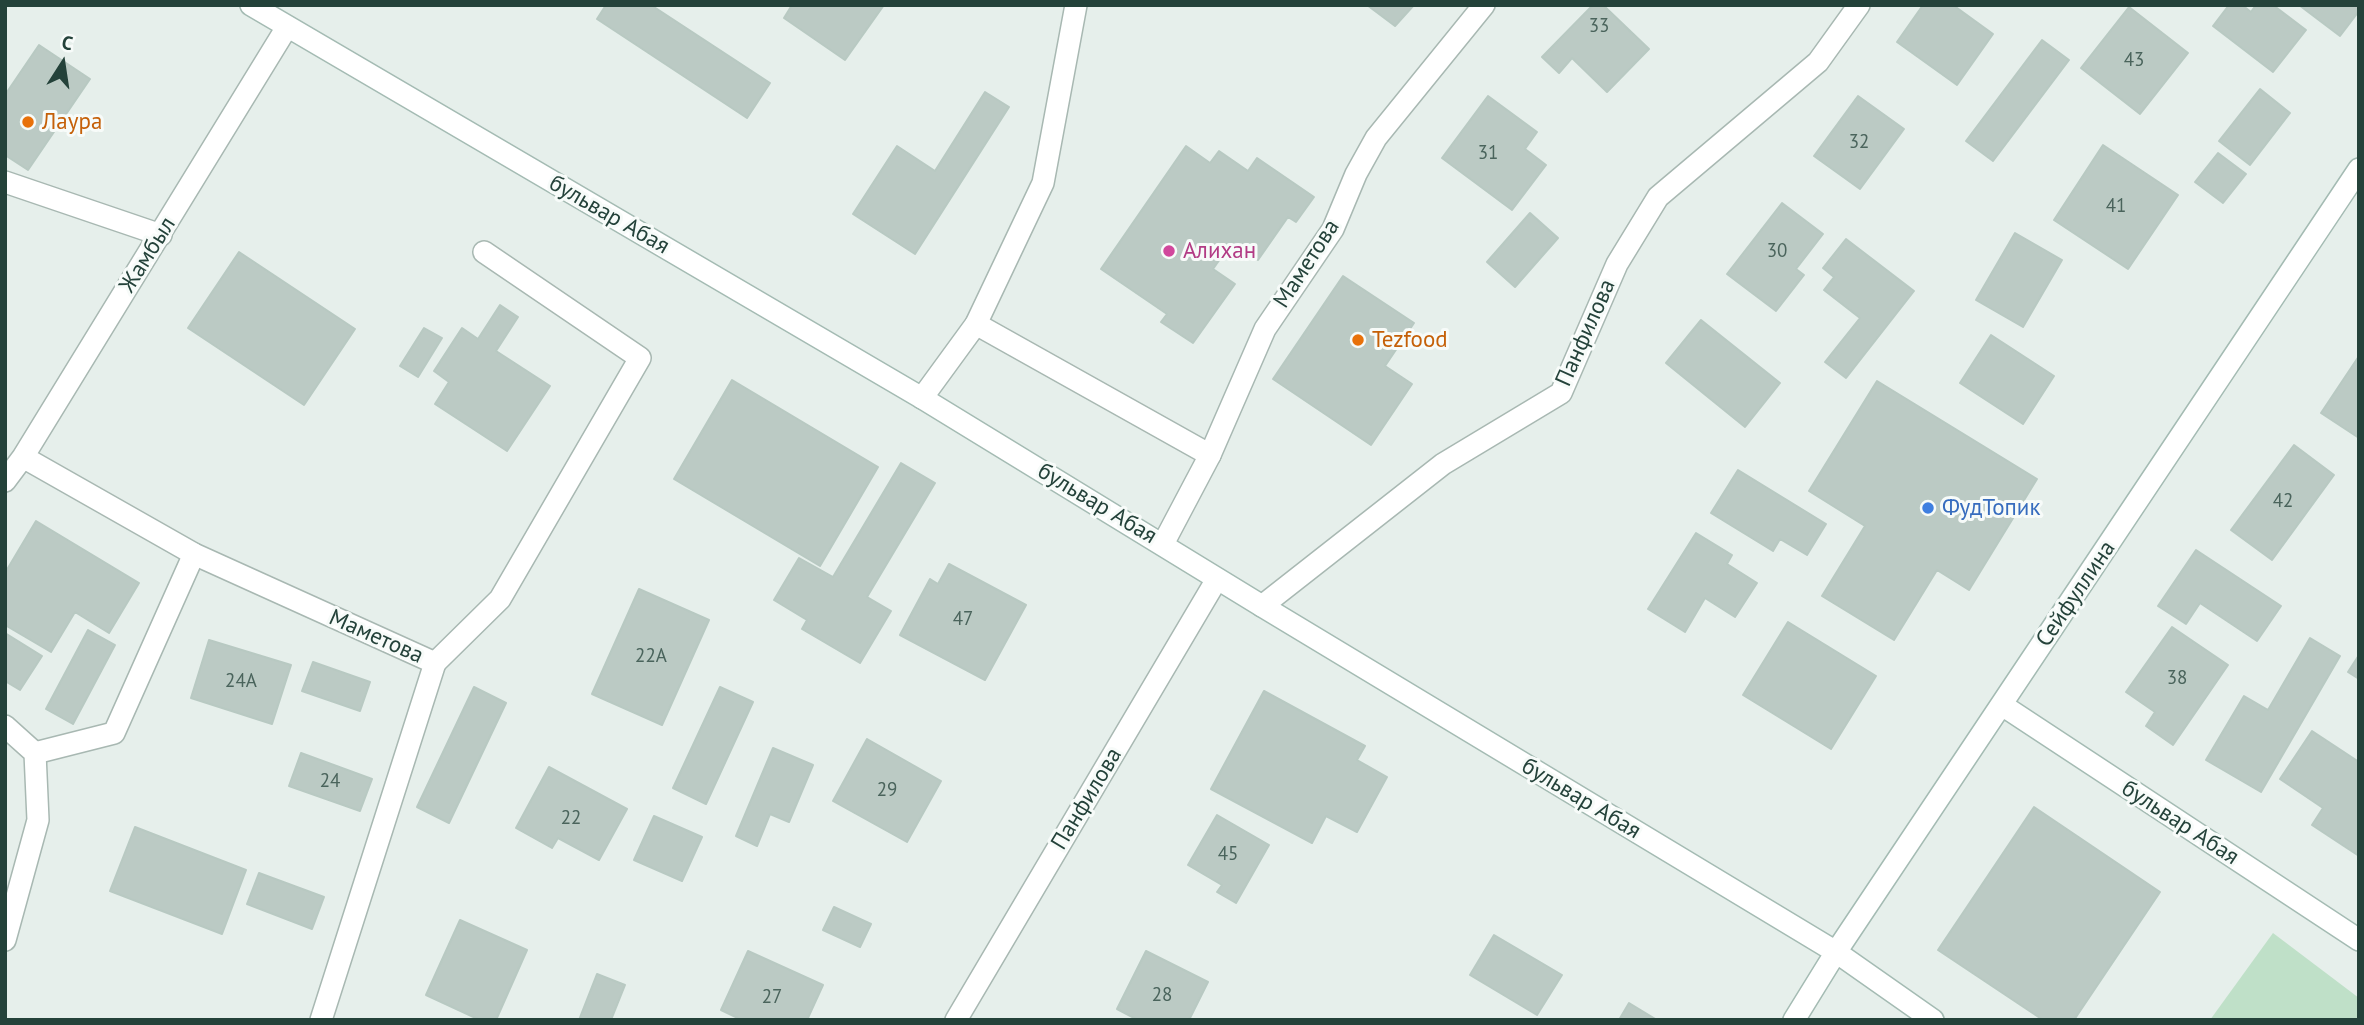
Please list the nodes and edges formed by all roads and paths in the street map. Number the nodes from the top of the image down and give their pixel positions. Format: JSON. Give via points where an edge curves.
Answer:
{"nodes":[{"id":1,"x":251,"y":5,"type":"edge"},
{"id":2,"x":1076,"y":5,"type":"edge"},
{"id":3,"x":1484,"y":5,"type":"edge"},
{"id":4,"x":1859,"y":5,"type":"edge"},
{"id":5,"x":287,"y":27,"type":"junction"},
{"id":6,"x":2359,"y":169,"type":"edge"},
{"id":7,"x":5,"y":182,"type":"edge"},
{"id":8,"x":161,"y":235,"type":"junction"},
{"id":9,"x":484,"y":252,"type":"dead end"},
{"id":10,"x":976,"y":324,"type":"junction"},
{"id":11,"x":922,"y":398,"type":"junction"},
{"id":12,"x":1210,"y":455,"type":"junction"},
{"id":13,"x":23,"y":457,"type":"junction"},
{"id":14,"x":5,"y":481,"type":"edge"},
{"id":15,"x":1163,"y":544,"type":"junction"},
{"id":16,"x":194,"y":554,"type":"junction"},
{"id":17,"x":1217,"y":579,"type":"junction"},
{"id":18,"x":1262,"y":606,"type":"junction"},
{"id":19,"x":435,"y":663,"type":"junction"},
{"id":20,"x":2002,"y":705,"type":"junction"},
{"id":21,"x":5,"y":726,"type":"edge"},
{"id":22,"x":34,"y":753,"type":"junction"},
{"id":23,"x":5,"y":940,"type":"edge"},
{"id":24,"x":2359,"y":940,"type":"edge"},
{"id":25,"x":1836,"y":952,"type":"junction"},
{"id":26,"x":321,"y":1020,"type":"edge"},
{"id":27,"x":956,"y":1020,"type":"edge"},
{"id":28,"x":1794,"y":1020,"type":"edge"},
{"id":29,"x":1933,"y":1020,"type":"edge"}],
"edges":[{"from":1,"to":5,"type":"street","name":"бульвар Абая"},
{"from":2,"to":10,"type":"street","via":[[1043,183]]},
{"from":3,"to":12,"type":"street","name":"Маметова","via":[[1376,138],[1333,229],[1265,329]]},
{"from":4,"to":18,"type":"street","name":"Панфилова","via":[[1818,62],[1658,197],[1617,264],[1561,393],[1443,464]]},
{"from":5,"to":8,"type":"street","name":"Жамбыл"},
{"from":5,"to":11,"type":"street","name":"бульвар Абая"},
{"from":6,"to":20,"type":"street","name":"Сейфуллина"},
{"from":7,"to":8,"type":"street"},
{"from":8,"to":13,"type":"street","name":"Жамбыл"},
{"from":9,"to":19,"type":"street","via":[[640,358],[500,599]]},
{"from":10,"to":11,"type":"street"},
{"from":10,"to":12,"type":"street"},
{"from":11,"to":15,"type":"street","name":"бульвар Абая"},
{"from":12,"to":15,"type":"street","name":"Маметова"},
{"from":13,"to":14,"type":"street","name":"Жамбыл"},
{"from":13,"to":16,"type":"street","name":"Маметова"},
{"from":15,"to":17,"type":"street","name":"бульвар Абая"},
{"from":16,"to":19,"type":"street","name":"Маметова"},
{"from":16,"to":22,"type":"street","via":[[114,733]]},
{"from":17,"to":18,"type":"street","name":"бульвар Абая"},
{"from":17,"to":27,"type":"street","name":"Панфилова"},
{"from":18,"to":25,"type":"street","name":"бульвар Абая"},
{"from":19,"to":26,"type":"street","name":"Маметова"},
{"from":20,"to":24,"type":"street","name":"бульвар Абая"},
{"from":20,"to":25,"type":"street","name":"Сейфуллина"},
{"from":21,"to":22,"type":"street"},
{"from":22,"to":23,"type":"street","via":[[38,820]]},
{"from":25,"to":28,"type":"street","name":"Сейфуллина"},
{"from":25,"to":29,"type":"street","name":"бульвар Абая"}]}
